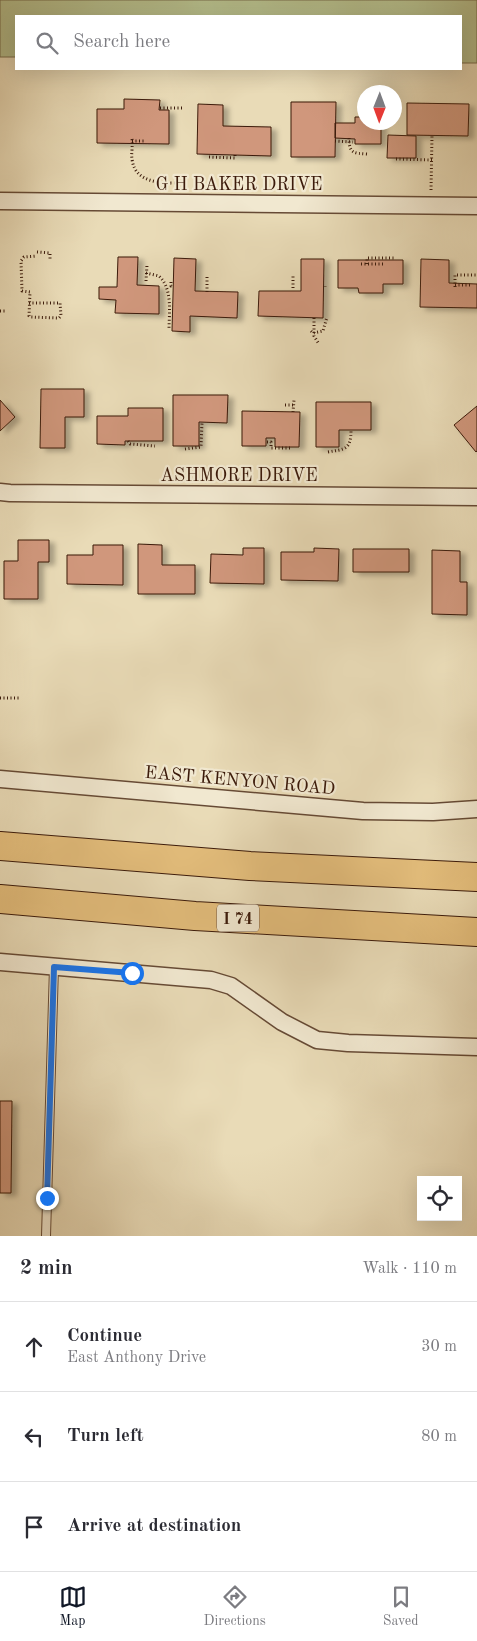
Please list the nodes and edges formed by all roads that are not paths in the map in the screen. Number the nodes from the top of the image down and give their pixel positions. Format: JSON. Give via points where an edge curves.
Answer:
{"nodes":[{"id":1,"x":0,"y":202,"type":"edge"},
{"id":2,"x":477,"y":206,"type":"edge"},
{"id":3,"x":0,"y":492,"type":"edge"},
{"id":4,"x":477,"y":497,"type":"edge"},
{"id":5,"x":0,"y":779,"type":"edge"},
{"id":6,"x":477,"y":809,"type":"edge"},
{"id":7,"x":0,"y":846,"type":"edge"},
{"id":8,"x":477,"y":878,"type":"edge"},
{"id":9,"x":0,"y":899,"type":"edge"},
{"id":10,"x":477,"y":932,"type":"edge"},
{"id":11,"x":0,"y":962,"type":"edge"},
{"id":12,"x":54,"y":967,"type":"junction"},
{"id":13,"x":477,"y":1047,"type":"edge"},
{"id":14,"x":46,"y":1236,"type":"edge"}],
"edges":[{"from":1,"to":2,"type":"street","name":"G H BAKER DRIVE"},
{"from":3,"to":4,"type":"street","name":"ASHMORE DRIVE"},
{"from":5,"to":6,"type":"street","name":"EAST KENYON ROAD","via":[[363,811]]},
{"from":7,"to":8,"type":"highway","via":[[240,865]]},
{"from":9,"to":10,"type":"highway","number":"I 74","via":[[195,916]]},
{"from":11,"to":12,"type":"street"},
{"from":12,"to":13,"type":"street","via":[[211,980],[231,986],[282,1022],[317,1040]]},
{"from":12,"to":14,"type":"lane"}]}
